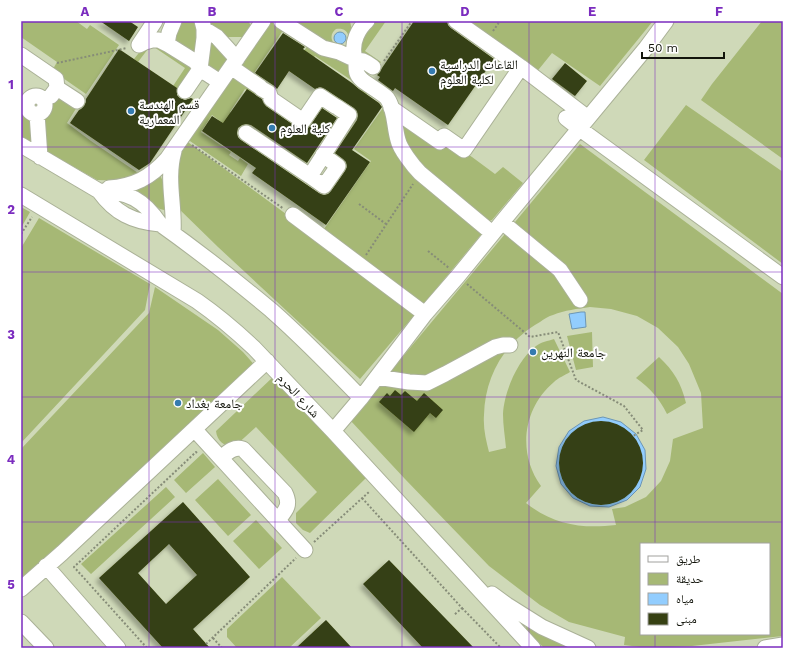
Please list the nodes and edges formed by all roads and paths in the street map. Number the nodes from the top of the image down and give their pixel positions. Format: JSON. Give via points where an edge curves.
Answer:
{"nodes":[{"id":1,"x":155,"y":21,"type":"edge"},
{"id":2,"x":174,"y":21,"type":"edge"},
{"id":3,"x":281,"y":21,"type":"edge"},
{"id":4,"x":367,"y":21,"type":"edge"},
{"id":5,"x":412,"y":21,"type":"edge"},
{"id":6,"x":456,"y":21,"type":"edge"},
{"id":7,"x":666,"y":21,"type":"edge"},
{"id":8,"x":259,"y":22,"type":"edge"},
{"id":9,"x":203,"y":25,"type":"edge"},
{"id":10,"x":354,"y":28,"type":"edge"},
{"id":11,"x":167,"y":44,"type":"junction"},
{"id":12,"x":139,"y":45,"type":"junction"},
{"id":13,"x":21,"y":55,"type":"edge"},
{"id":14,"x":356,"y":60,"type":"junction"},
{"id":15,"x":234,"y":63,"type":"junction"},
{"id":16,"x":55,"y":64,"type":"dead end"},
{"id":17,"x":377,"y":66,"type":"joint"},
{"id":18,"x":521,"y":67,"type":"junction"},
{"id":19,"x":200,"y":70,"type":"junction"},
{"id":20,"x":220,"y":82,"type":"junction"},
{"id":21,"x":57,"y":88,"type":"junction"},
{"id":22,"x":185,"y":91,"type":"dead end"},
{"id":23,"x":77,"y":101,"type":"dead end"},
{"id":24,"x":391,"y":108,"type":"junction"},
{"id":25,"x":566,"y":118,"type":"dead end"},
{"id":26,"x":584,"y":123,"type":"junction"},
{"id":27,"x":246,"y":133,"type":"dead end"},
{"id":28,"x":178,"y":143,"type":"junction"},
{"id":29,"x":21,"y":146,"type":"edge"},
{"id":30,"x":40,"y":157,"type":"junction"},
{"id":31,"x":420,"y":173,"type":"junction"},
{"id":32,"x":96,"y":189,"type":"junction"},
{"id":33,"x":21,"y":195,"type":"edge"},
{"id":34,"x":359,"y":204,"type":"dead end"},
{"id":35,"x":39,"y":206,"type":"junction"},
{"id":36,"x":293,"y":215,"type":"joint"},
{"id":37,"x":386,"y":224,"type":"junction"},
{"id":38,"x":497,"y":227,"type":"junction"},
{"id":39,"x":173,"y":233,"type":"junction"},
{"id":40,"x":21,"y":234,"type":"edge"},
{"id":41,"x":428,"y":250,"type":"dead end"},
{"id":42,"x":441,"y":261,"type":"dead end"},
{"id":43,"x":359,"y":265,"type":"junction"},
{"id":44,"x":458,"y":276,"type":"junction"},
{"id":45,"x":783,"y":277,"type":"edge"},
{"id":46,"x":580,"y":300,"type":"dead end"},
{"id":47,"x":425,"y":314,"type":"junction"},
{"id":48,"x":510,"y":345,"type":"dead end"},
{"id":49,"x":267,"y":361,"type":"junction"},
{"id":50,"x":377,"y":377,"type":"junction"},
{"id":51,"x":361,"y":398,"type":"junction"},
{"id":52,"x":194,"y":430,"type":"junction"},
{"id":53,"x":333,"y":431,"type":"junction"},
{"id":54,"x":633,"y":436,"type":"dead end"},
{"id":55,"x":201,"y":458,"type":"dead end"},
{"id":56,"x":221,"y":458,"type":"junction"},
{"id":57,"x":362,"y":498,"type":"dead end"},
{"id":58,"x":278,"y":520,"type":"junction"},
{"id":59,"x":305,"y":550,"type":"dead end"},
{"id":60,"x":46,"y":566,"type":"junction"},
{"id":61,"x":460,"y":569,"type":"junction"},
{"id":62,"x":21,"y":588,"type":"edge"},
{"id":63,"x":462,"y":608,"type":"junction"},
{"id":64,"x":454,"y":615,"type":"dead end"},
{"id":65,"x":21,"y":622,"type":"edge"},
{"id":66,"x":227,"y":625,"type":"dead end"},
{"id":67,"x":213,"y":638,"type":"junction"},
{"id":68,"x":206,"y":644,"type":"dead end"},
{"id":69,"x":783,"y":645,"type":"edge"},
{"id":70,"x":46,"y":648,"type":"edge"},
{"id":71,"x":118,"y":648,"type":"edge"},
{"id":72,"x":147,"y":648,"type":"edge"},
{"id":73,"x":222,"y":648,"type":"edge"},
{"id":74,"x":501,"y":648,"type":"edge"},
{"id":75,"x":533,"y":648,"type":"edge"},
{"id":76,"x":588,"y":648,"type":"edge"},
{"id":77,"x":766,"y":648,"type":"edge"}],
"edges":[{"from":1,"to":12,"type":"street"},
{"from":2,"to":11,"type":"street"},
{"from":3,"to":14,"type":"street","via":[[323,48]]},
{"from":4,"to":10,"type":"street","via":[[360,29]]},
{"from":5,"to":17,"type":"path"},
{"from":6,"to":18,"type":"street"},
{"from":7,"to":26,"type":"street"},
{"from":8,"to":15,"type":"street"},
{"from":9,"to":15,"type":"street","via":[[217,37]]},
{"from":9,"to":19,"type":"street"},
{"from":10,"to":14,"type":"street"},
{"from":11,"to":12,"type":"street","via":[[152,40]]},
{"from":11,"to":19,"type":"street","via":[[196,62]]},
{"from":12,"to":16,"type":"path"},
{"from":13,"to":21,"type":"street","via":[[56,79]]},
{"from":14,"to":17,"type":"street"},
{"from":14,"to":24,"type":"street","via":[[358,76],[387,98]]},
{"from":15,"to":20,"type":"street"},
{"from":15,"to":27,"type":"street","via":[[269,93],[271,99],[303,121],[320,96],[349,115],[310,176]]},
{"from":18,"to":24,"type":"street","via":[[464,150],[444,136],[440,142]]},
{"from":18,"to":26,"type":"street"},
{"from":19,"to":20,"type":"street"},
{"from":19,"to":22,"type":"street"},
{"from":20,"to":28,"type":"street"},
{"from":21,"to":23,"type":"street"},
{"from":21,"to":30,"type":"street","via":[[41,110]]},
{"from":24,"to":31,"type":"street","via":[[398,142]]},
{"from":25,"to":26,"type":"street"},
{"from":26,"to":38,"type":"street"},
{"from":26,"to":45,"type":"street"},
{"from":28,"to":32,"type":"street","via":[[158,169],[147,177],[121,187]]},
{"from":28,"to":36,"type":"path"},
{"from":28,"to":39,"type":"street","via":[[171,162],[170,177]]},
{"from":29,"to":30,"type":"street"},
{"from":30,"to":32,"type":"street"},
{"from":31,"to":37,"type":"path"},
{"from":31,"to":38,"type":"street"},
{"from":32,"to":39,"type":"street","via":[[130,218],[160,224]]},
{"from":33,"to":35,"type":"street","name":"شارع الحرم"},
{"from":34,"to":37,"type":"path"},
{"from":35,"to":40,"type":"path"},
{"from":35,"to":49,"type":"street","name":"شارع الحرم","via":[[197,300],[236,331]]},
{"from":36,"to":43,"type":"street"},
{"from":37,"to":43,"type":"path"},
{"from":38,"to":44,"type":"street"},
{"from":38,"to":46,"type":"street","via":[[560,270]]},
{"from":39,"to":51,"type":"street","via":[[271,311]]},
{"from":41,"to":42,"type":"path"},
{"from":43,"to":47,"type":"street"},
{"from":44,"to":47,"type":"street"},
{"from":44,"to":54,"type":"path","via":[[530,337],[558,332],[576,380],[624,406],[643,430]]},
{"from":47,"to":50,"type":"street"},
{"from":48,"to":50,"type":"street","via":[[495,347],[427,383]]},
{"from":49,"to":52,"type":"street"},
{"from":49,"to":53,"type":"street","name":"شارع الحرم"},
{"from":50,"to":51,"type":"street"},
{"from":51,"to":53,"type":"street"},
{"from":52,"to":56,"type":"street"},
{"from":52,"to":60,"type":"street"},
{"from":53,"to":61,"type":"street","name":"شارع الحرم"},
{"from":55,"to":72,"type":"path","via":[[196,452],[74,567]]},
{"from":56,"to":58,"type":"street"},
{"from":56,"to":58,"type":"street","via":[[233,449],[243,449],[285,493],[288,504]]},
{"from":57,"to":63,"type":"path"},
{"from":58,"to":59,"type":"street"},
{"from":60,"to":62,"type":"street"},
{"from":60,"to":71,"type":"street"},
{"from":61,"to":75,"type":"street","name":"شارع الحرم"},
{"from":61,"to":76,"type":"street","via":[[507,605],[542,627]]},
{"from":63,"to":64,"type":"path"},
{"from":63,"to":74,"type":"path"},
{"from":65,"to":70,"type":"street"},
{"from":66,"to":67,"type":"path"},
{"from":67,"to":68,"type":"path"},
{"from":67,"to":73,"type":"path"},
{"from":69,"to":77,"type":"street"}]}
